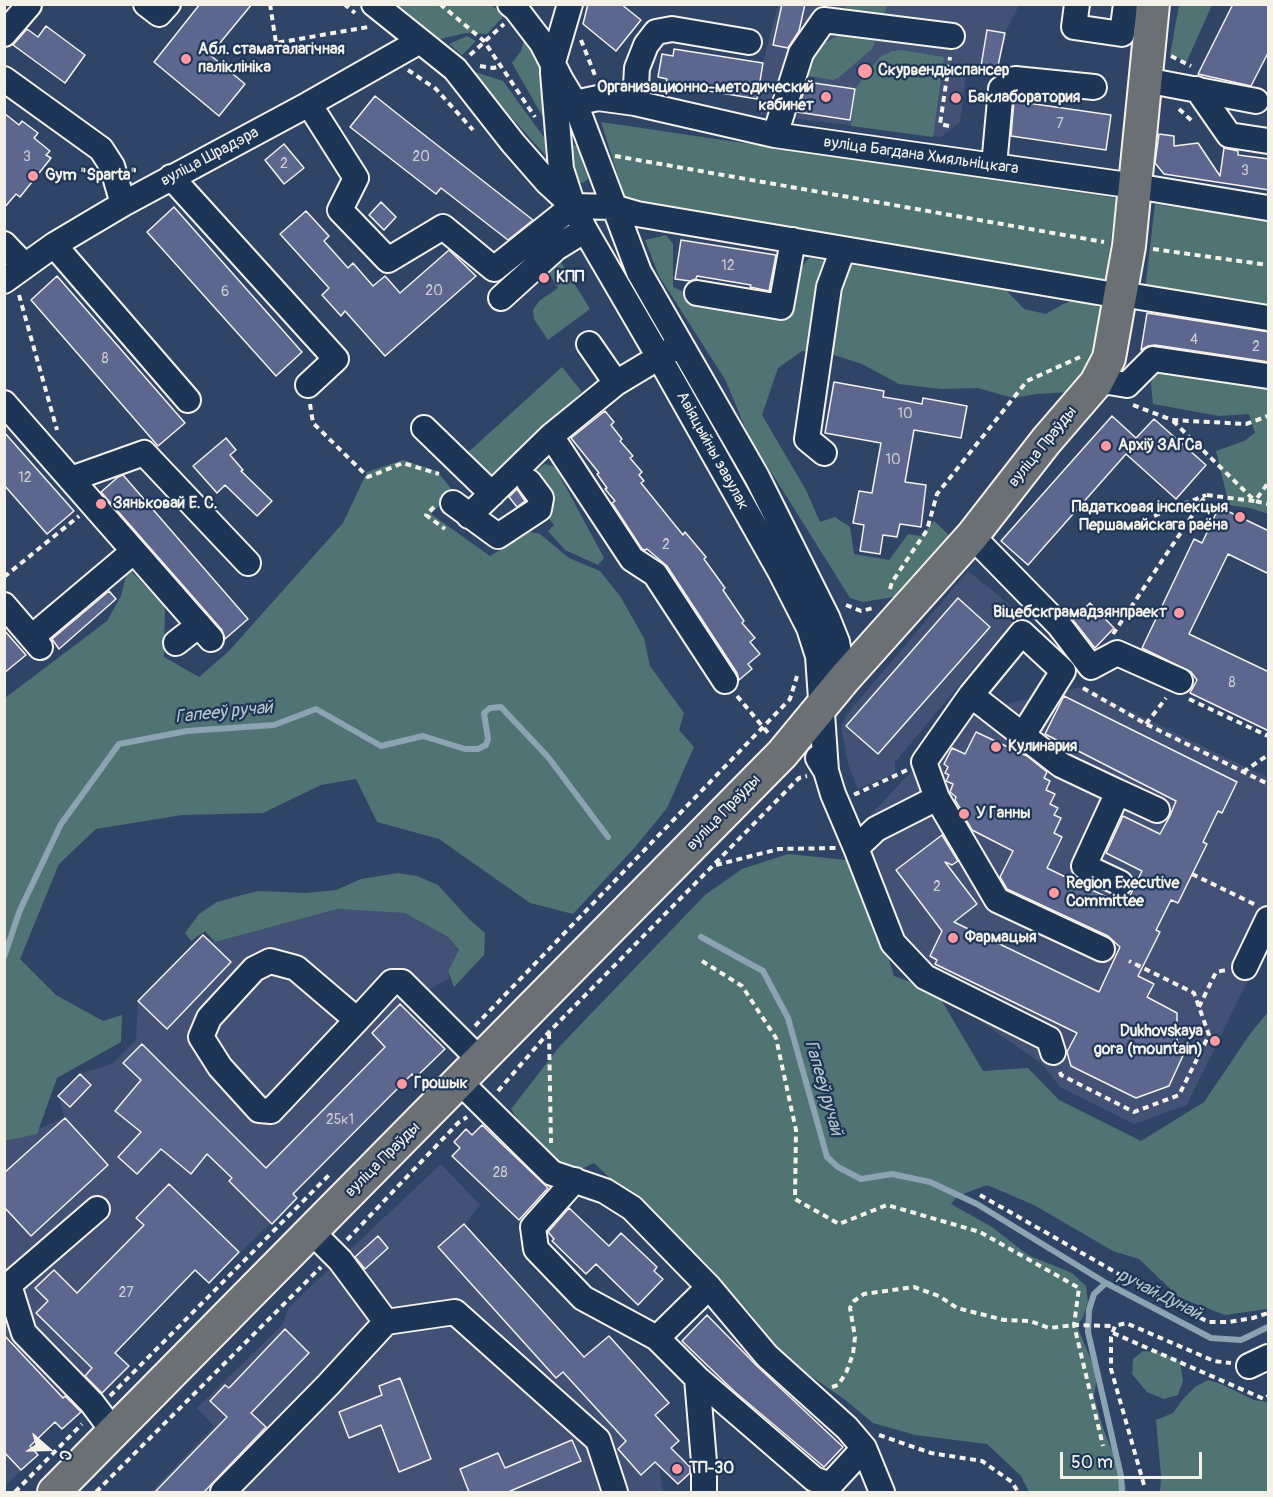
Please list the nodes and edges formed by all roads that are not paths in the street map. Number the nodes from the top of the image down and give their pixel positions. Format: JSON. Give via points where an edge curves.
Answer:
{"nodes":[{"id":1,"x":146,"y":4,"type":"edge"},
{"id":2,"x":168,"y":4,"type":"edge"},
{"id":3,"x":374,"y":4,"type":"edge"},
{"id":4,"x":570,"y":4,"type":"edge"},
{"id":5,"x":1077,"y":4,"type":"edge"},
{"id":6,"x":1126,"y":4,"type":"edge"},
{"id":7,"x":1153,"y":4,"type":"edge"},
{"id":8,"x":29,"y":5,"type":"edge"},
{"id":9,"x":510,"y":12,"type":"edge"},
{"id":10,"x":4,"y":34,"type":"edge"},
{"id":11,"x":952,"y":36,"type":"road end"},
{"id":12,"x":420,"y":41,"type":"junction"},
{"id":13,"x":749,"y":42,"type":"dead end"},
{"id":14,"x":553,"y":62,"type":"junction"},
{"id":15,"x":4,"y":79,"type":"edge"},
{"id":16,"x":1199,"y":79,"type":"junction"},
{"id":17,"x":1144,"y":80,"type":"junction"},
{"id":18,"x":1094,"y":87,"type":"dead end"},
{"id":19,"x":1256,"y":101,"type":"dead end"},
{"id":20,"x":575,"y":103,"type":"junction"},
{"id":21,"x":635,"y":103,"type":"junction"},
{"id":22,"x":309,"y":104,"type":"junction"},
{"id":23,"x":775,"y":135,"type":"junction"},
{"id":24,"x":1269,"y":141,"type":"edge"},
{"id":25,"x":994,"y":166,"type":"junction"},
{"id":26,"x":171,"y":177,"type":"junction"},
{"id":27,"x":1135,"y":186,"type":"junction"},
{"id":28,"x":123,"y":204,"type":"junction"},
{"id":29,"x":573,"y":206,"type":"junction"},
{"id":30,"x":613,"y":207,"type":"junction"},
{"id":31,"x":1269,"y":208,"type":"edge"},
{"id":32,"x":585,"y":230,"type":"junction"},
{"id":33,"x":793,"y":240,"type":"junction"},
{"id":34,"x":4,"y":244,"type":"edge"},
{"id":35,"x":54,"y":245,"type":"junction"},
{"id":36,"x":843,"y":249,"type":"junction"},
{"id":37,"x":15,"y":277,"type":"edge"},
{"id":38,"x":697,"y":293,"type":"dead end"},
{"id":39,"x":1121,"y":296,"type":"junction"},
{"id":40,"x":501,"y":298,"type":"dead end"},
{"id":41,"x":1269,"y":318,"type":"edge"},
{"id":42,"x":590,"y":344,"type":"dead end"},
{"id":43,"x":681,"y":345,"type":"junction"},
{"id":44,"x":659,"y":357,"type":"junction"},
{"id":45,"x":1269,"y":376,"type":"edge"},
{"id":46,"x":616,"y":383,"type":"junction"},
{"id":47,"x":1096,"y":383,"type":"junction"},
{"id":48,"x":308,"y":385,"type":"road end"},
{"id":49,"x":188,"y":400,"type":"dead end"},
{"id":50,"x":4,"y":403,"type":"edge"},
{"id":51,"x":424,"y":428,"type":"dead end"},
{"id":52,"x":551,"y":436,"type":"junction"},
{"id":53,"x":824,"y":453,"type":"dead end"},
{"id":54,"x":71,"y":479,"type":"junction"},
{"id":55,"x":529,"y":482,"type":"dead end"},
{"id":56,"x":492,"y":494,"type":"junction"},
{"id":57,"x":972,"y":536,"type":"junction"},
{"id":58,"x":134,"y":551,"type":"junction"},
{"id":59,"x":248,"y":563,"type":"dead end"},
{"id":60,"x":4,"y":604,"type":"edge"},
{"id":61,"x":176,"y":643,"type":"dead end"},
{"id":62,"x":844,"y":679,"type":"junction"},
{"id":63,"x":728,"y":685,"type":"road end"},
{"id":64,"x":1175,"y":686,"type":"road end"},
{"id":65,"x":971,"y":695,"type":"junction"},
{"id":66,"x":822,"y":706,"type":"junction"},
{"id":67,"x":801,"y":731,"type":"junction"},
{"id":68,"x":1023,"y":735,"type":"junction"},
{"id":69,"x":826,"y":771,"type":"junction"},
{"id":70,"x":1118,"y":792,"type":"junction"},
{"id":71,"x":937,"y":798,"type":"junction"},
{"id":72,"x":1156,"y":810,"type":"dead end"},
{"id":73,"x":856,"y":848,"type":"junction"},
{"id":74,"x":1120,"y":883,"type":"dead end"},
{"id":75,"x":1264,"y":913,"type":"edge"},
{"id":76,"x":1102,"y":949,"type":"dead end"},
{"id":77,"x":1245,"y":967,"type":"dead end"},
{"id":78,"x":357,"y":1020,"type":"junction"},
{"id":79,"x":1053,"y":1052,"type":"road end"},
{"id":80,"x":467,"y":1062,"type":"junction"},
{"id":81,"x":575,"y":1180,"type":"junction"},
{"id":82,"x":98,"y":1209,"type":"dead end"},
{"id":83,"x":311,"y":1231,"type":"junction"},
{"id":84,"x":7,"y":1283,"type":"edge"},
{"id":85,"x":709,"y":1287,"type":"junction"},
{"id":86,"x":386,"y":1322,"type":"junction"},
{"id":87,"x":657,"y":1338,"type":"junction"},
{"id":88,"x":697,"y":1378,"type":"junction"},
{"id":89,"x":105,"y":1421,"type":"junction"},
{"id":90,"x":864,"y":1448,"type":"junction"},
{"id":91,"x":807,"y":1486,"type":"edge"},
{"id":92,"x":54,"y":1492,"type":"edge"},
{"id":93,"x":223,"y":1492,"type":"edge"},
{"id":94,"x":615,"y":1492,"type":"edge"},
{"id":95,"x":704,"y":1492,"type":"edge"},
{"id":96,"x":882,"y":1492,"type":"edge"}],
"edges":[{"from":1,"to":2,"type":"street","via":[[159,14]]},
{"from":3,"to":12,"type":"street"},
{"from":4,"to":14,"type":"street"},
{"from":5,"to":6,"type":"street","via":[[1074,27],[1122,34]]},
{"from":7,"to":17,"type":"main road","name":"вуліца Праўды"},
{"from":8,"to":10,"type":"street"},
{"from":9,"to":14,"type":"street","via":[[516,9]]},
{"from":11,"to":23,"type":"street","via":[[824,20],[801,52]]},
{"from":12,"to":22,"type":"street","name":"вуліца Шрадэра"},
{"from":12,"to":29,"type":"street","via":[[455,69],[513,143]]},
{"from":13,"to":21,"type":"street","via":[[672,29],[656,32],[645,45],[637,68]]},
{"from":14,"to":20,"type":"street"},
{"from":14,"to":29,"type":"street","via":[[561,169]]},
{"from":15,"to":28,"type":"street","via":[[101,149],[112,166]]},
{"from":16,"to":17,"type":"street"},
{"from":16,"to":19,"type":"street"},
{"from":16,"to":24,"type":"street","via":[[1229,135]]},
{"from":17,"to":27,"type":"main road","name":"вуліца Праўды"},
{"from":18,"to":25,"type":"street","via":[[1015,79],[1001,89]]},
{"from":20,"to":21,"type":"street","name":"вуліца Багдана Хмяльніцкага","via":[[598,98]]},
{"from":20,"to":30,"type":"street"},
{"from":21,"to":23,"type":"street","name":"вуліца Багдана Хмяльніцкага"},
{"from":22,"to":26,"type":"street","name":"вуліца Шрадэра"},
{"from":22,"to":29,"type":"street","via":[[356,178],[340,210],[388,260],[443,227],[494,269]]},
{"from":23,"to":25,"type":"street","name":"вуліца Багдана Хмяльніцкага"},
{"from":25,"to":27,"type":"street","name":"вуліца Багдана Хмяльніцкага"},
{"from":26,"to":28,"type":"street","name":"вуліца Шрадэра"},
{"from":26,"to":48,"type":"street","via":[[336,359]]},
{"from":27,"to":31,"type":"street","name":"вуліца Багдана Хмяльніцкага"},
{"from":27,"to":39,"type":"main road","name":"вуліца Праўды"},
{"from":28,"to":35,"type":"street","name":"вуліца Шрадэра"},
{"from":29,"to":30,"type":"street"},
{"from":29,"to":32,"type":"street","name":"Авіяцыйны завулак"},
{"from":30,"to":33,"type":"street"},
{"from":30,"to":43,"type":"street","name":"Авіяцыйны завулак","via":[[639,272]]},
{"from":32,"to":40,"type":"street","via":[[556,248]]},
{"from":32,"to":44,"type":"street","name":"Авіяцыйны завулак"},
{"from":33,"to":36,"type":"street"},
{"from":33,"to":38,"type":"street","via":[[781,307]]},
{"from":34,"to":37,"type":"street"},
{"from":35,"to":37,"type":"street","name":"вуліца Шрадэра"},
{"from":35,"to":49,"type":"street"},
{"from":36,"to":39,"type":"street"},
{"from":36,"to":53,"type":"street","via":[[829,287],[807,439]]},
{"from":39,"to":41,"type":"street"},
{"from":39,"to":47,"type":"main road","name":"вуліца Праўды","via":[[1109,357]]},
{"from":42,"to":46,"type":"street"},
{"from":43,"to":44,"type":"street"},
{"from":43,"to":62,"type":"street","name":"Авіяцыйны завулак","via":[[757,477],[827,617],[837,642]]},
{"from":44,"to":46,"type":"street"},
{"from":44,"to":66,"type":"street","name":"Авіяцыйны завулак","via":[[809,628],[818,656]]},
{"from":45,"to":47,"type":"street","via":[[1153,359],[1127,386]]},
{"from":46,"to":52,"type":"street"},
{"from":47,"to":57,"type":"main road","name":"вуліца Праўды"},
{"from":50,"to":54,"type":"street"},
{"from":51,"to":56,"type":"street"},
{"from":52,"to":56,"type":"street"},
{"from":52,"to":63,"type":"street","via":[[632,559],[655,574]]},
{"from":54,"to":58,"type":"street"},
{"from":54,"to":59,"type":"street","via":[[144,453]]},
{"from":55,"to":56,"type":"street","via":[[541,498],[539,508],[498,536],[454,507]]},
{"from":57,"to":62,"type":"main road","name":"вуліца Праўды"},
{"from":57,"to":64,"type":"street","via":[[1059,626],[1091,667],[1117,653]]},
{"from":58,"to":60,"type":"street","via":[[36,642]]},
{"from":58,"to":61,"type":"street","via":[[205,632]]},
{"from":62,"to":66,"type":"main road","name":"вуліца Праўды"},
{"from":65,"to":68,"type":"street"},
{"from":65,"to":68,"type":"street","via":[[1022,633],[1063,671]]},
{"from":65,"to":71,"type":"street","via":[[924,762]]},
{"from":66,"to":67,"type":"main road","name":"вуліца Праўды"},
{"from":66,"to":69,"type":"street","name":"Авіяцыйны завулак"},
{"from":67,"to":69,"type":"street"},
{"from":67,"to":80,"type":"main road","name":"вуліца Праўды"},
{"from":68,"to":70,"type":"street","via":[[1061,765]]},
{"from":69,"to":73,"type":"street"},
{"from":70,"to":72,"type":"street"},
{"from":70,"to":74,"type":"street","via":[[1083,866]]},
{"from":71,"to":73,"type":"street","via":[[876,829]]},
{"from":71,"to":76,"type":"street","via":[[998,900]]},
{"from":73,"to":79,"type":"street","via":[[893,943],[925,977],[1049,1039]]},
{"from":75,"to":77,"type":"street"},
{"from":78,"to":78,"type":"street","via":[[296,968],[270,961],[254,969],[209,1018],[201,1037],[220,1067],[259,1110],[271,1111]]},
{"from":78,"to":80,"type":"street","via":[[392,982],[402,982]]},
{"from":80,"to":81,"type":"street","via":[[484,1107],[552,1173]]},
{"from":80,"to":83,"type":"main road","name":"вуліца Праўды"},
{"from":81,"to":85,"type":"street","via":[[605,1191],[632,1208]]},
{"from":81,"to":87,"type":"street","via":[[533,1227],[536,1249],[583,1298]]},
{"from":82,"to":84,"type":"street"},
{"from":83,"to":86,"type":"street","via":[[334,1254]]},
{"from":83,"to":89,"type":"main road","name":"вуліца Праўды"},
{"from":84,"to":89,"type":"street","via":[[24,1333]]},
{"from":85,"to":87,"type":"street"},
{"from":85,"to":90,"type":"street","via":[[767,1356]]},
{"from":86,"to":93,"type":"street"},
{"from":86,"to":94,"type":"street","via":[[455,1312],[598,1440]]},
{"from":87,"to":88,"type":"street"},
{"from":88,"to":91,"type":"street"},
{"from":88,"to":95,"type":"street"},
{"from":89,"to":92,"type":"main road","name":"вуліца Праўды"},
{"from":90,"to":91,"type":"street","via":[[830,1485]]},
{"from":90,"to":96,"type":"street"}]}
